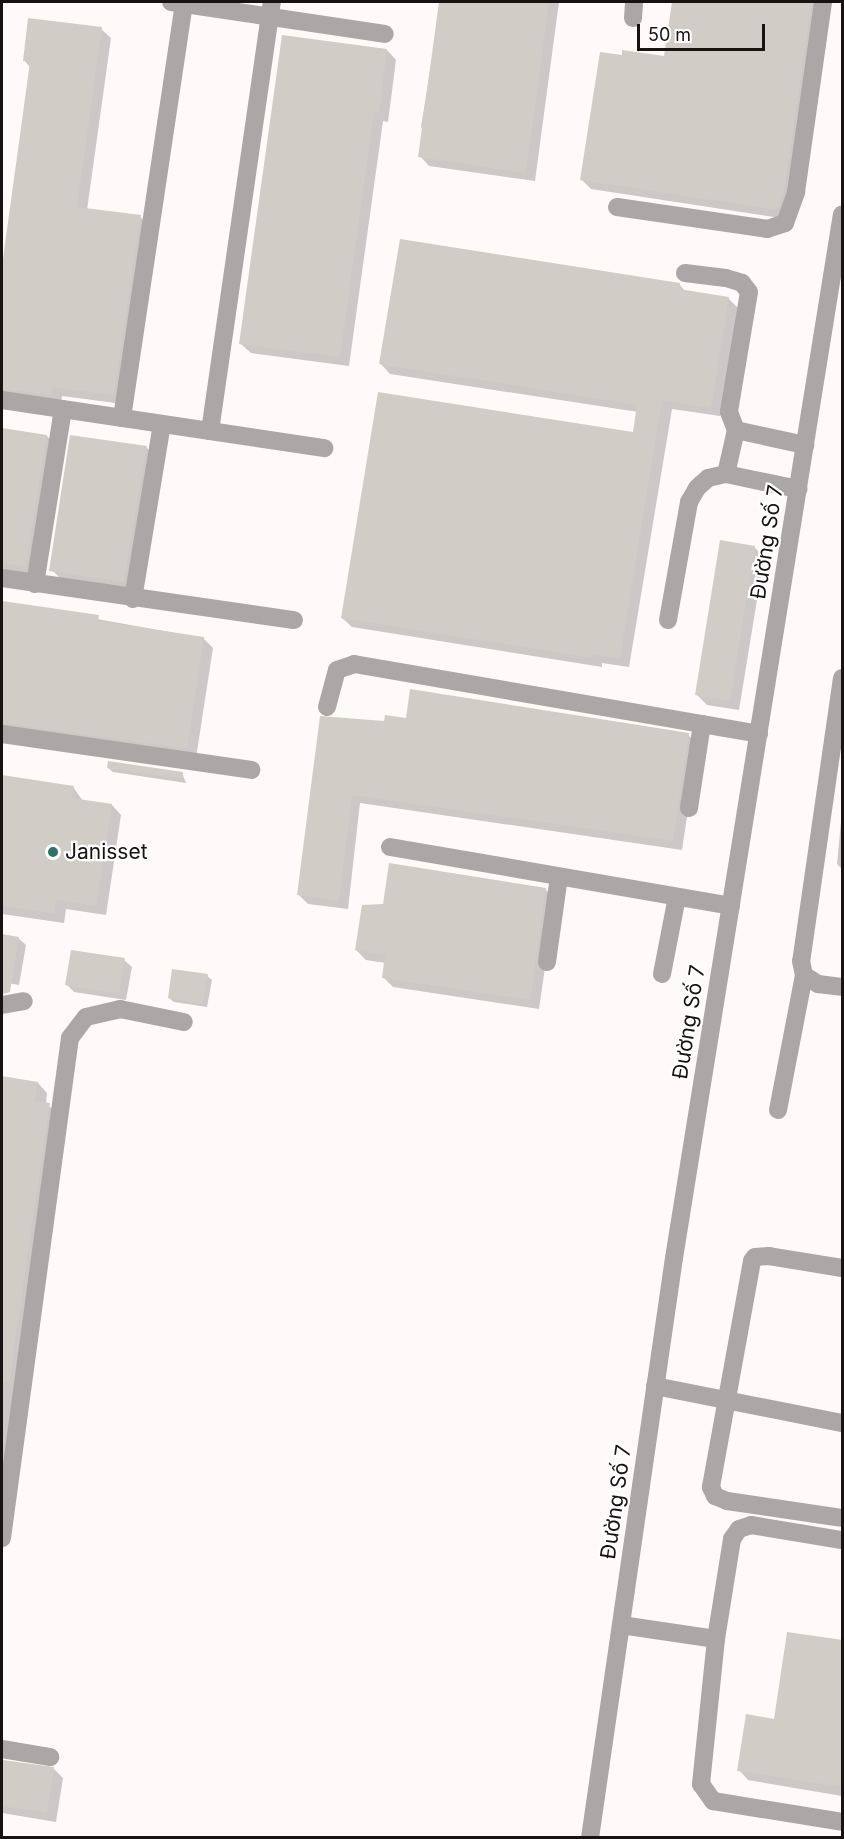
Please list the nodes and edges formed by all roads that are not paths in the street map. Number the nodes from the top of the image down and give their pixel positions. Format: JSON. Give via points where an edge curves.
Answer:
{"nodes":[{"id":1,"x":178,"y":2,"type":"edge"},
{"id":2,"x":823,"y":2,"type":"edge"},
{"id":3,"x":271,"y":9,"type":"edge"},
{"id":4,"x":385,"y":34,"type":"dead end"},
{"id":5,"x":616,"y":207,"type":"dead end"},
{"id":6,"x":843,"y":214,"type":"edge"},
{"id":7,"x":685,"y":273,"type":"dead end"},
{"id":8,"x":835,"y":303,"type":"edge"},
{"id":9,"x":2,"y":400,"type":"edge"},
{"id":10,"x":63,"y":409,"type":"junction"},
{"id":11,"x":122,"y":418,"type":"junction"},
{"id":12,"x":162,"y":424,"type":"junction"},
{"id":13,"x":736,"y":430,"type":"junction"},
{"id":14,"x":210,"y":431,"type":"junction"},
{"id":15,"x":805,"y":445,"type":"junction"},
{"id":16,"x":324,"y":448,"type":"dead end"},
{"id":17,"x":726,"y":474,"type":"junction"},
{"id":18,"x":798,"y":489,"type":"junction"},
{"id":19,"x":2,"y":578,"type":"edge"},
{"id":20,"x":35,"y":584,"type":"junction"},
{"id":21,"x":133,"y":599,"type":"junction"},
{"id":22,"x":294,"y":620,"type":"dead end"},
{"id":23,"x":668,"y":620,"type":"dead end"},
{"id":24,"x":843,"y":678,"type":"edge"},
{"id":25,"x":327,"y":708,"type":"dead end"},
{"id":26,"x":702,"y":724,"type":"junction"},
{"id":27,"x":2,"y":734,"type":"edge"},
{"id":28,"x":759,"y":734,"type":"junction"},
{"id":29,"x":250,"y":770,"type":"dead end"},
{"id":30,"x":689,"y":808,"type":"dead end"},
{"id":31,"x":390,"y":847,"type":"dead end"},
{"id":32,"x":559,"y":878,"type":"junction"},
{"id":33,"x":677,"y":897,"type":"junction"},
{"id":34,"x":731,"y":906,"type":"junction"},
{"id":35,"x":547,"y":962,"type":"dead end"},
{"id":36,"x":662,"y":974,"type":"dead end"},
{"id":37,"x":804,"y":975,"type":"junction"},
{"id":38,"x":843,"y":987,"type":"edge"},
{"id":39,"x":24,"y":1000,"type":"dead end"},
{"id":40,"x":2,"y":1005,"type":"edge"},
{"id":41,"x":184,"y":1022,"type":"dead end"},
{"id":42,"x":778,"y":1110,"type":"dead end"},
{"id":43,"x":843,"y":1268,"type":"edge"},
{"id":44,"x":655,"y":1386,"type":"junction"},
{"id":45,"x":730,"y":1401,"type":"junction"},
{"id":46,"x":843,"y":1423,"type":"edge"},
{"id":47,"x":843,"y":1518,"type":"edge"},
{"id":48,"x":2,"y":1538,"type":"edge"},
{"id":49,"x":843,"y":1540,"type":"edge"},
{"id":50,"x":621,"y":1625,"type":"junction"},
{"id":51,"x":716,"y":1639,"type":"junction"},
{"id":52,"x":2,"y":1749,"type":"edge"},
{"id":53,"x":50,"y":1757,"type":"dead end"},
{"id":54,"x":843,"y":1822,"type":"edge"},
{"id":55,"x":590,"y":1838,"type":"edge"}],
"edges":[{"from":1,"to":3,"type":"street"},
{"from":1,"to":11,"type":"street"},
{"from":2,"to":5,"type":"street","via":[[796,192],[785,224],[767,228]]},
{"from":3,"to":4,"type":"street"},
{"from":3,"to":14,"type":"street"},
{"from":6,"to":8,"type":"street","name":"Đường Số 7"},
{"from":7,"to":13,"type":"street","via":[[726,278],[742,283],[749,292],[729,412]]},
{"from":8,"to":15,"type":"street","name":"Đường Số 7"},
{"from":9,"to":10,"type":"street"},
{"from":10,"to":11,"type":"street"},
{"from":10,"to":20,"type":"street"},
{"from":11,"to":12,"type":"street"},
{"from":12,"to":14,"type":"street"},
{"from":12,"to":21,"type":"street"},
{"from":13,"to":15,"type":"street"},
{"from":13,"to":17,"type":"street"},
{"from":14,"to":16,"type":"street"},
{"from":15,"to":18,"type":"street","name":"Đường Số 7"},
{"from":17,"to":18,"type":"street"},
{"from":17,"to":23,"type":"street","via":[[708,478],[689,502]]},
{"from":18,"to":28,"type":"street","name":"Đường Số 7"},
{"from":19,"to":20,"type":"street"},
{"from":20,"to":21,"type":"street"},
{"from":21,"to":22,"type":"street"},
{"from":24,"to":37,"type":"street","via":[[801,962]]},
{"from":25,"to":26,"type":"street","via":[[337,670],[354,664]]},
{"from":26,"to":28,"type":"street"},
{"from":26,"to":30,"type":"street"},
{"from":27,"to":29,"type":"street"},
{"from":28,"to":34,"type":"street","name":"Đường Số 7"},
{"from":31,"to":32,"type":"street"},
{"from":32,"to":33,"type":"street"},
{"from":32,"to":35,"type":"street"},
{"from":33,"to":34,"type":"street"},
{"from":33,"to":36,"type":"street"},
{"from":34,"to":44,"type":"street","name":"Đường Số 7"},
{"from":37,"to":38,"type":"street","via":[[818,984]]},
{"from":37,"to":42,"type":"street"},
{"from":39,"to":40,"type":"street"},
{"from":41,"to":48,"type":"street","via":[[120,1009],[86,1017],[70,1038]]},
{"from":43,"to":45,"type":"street","via":[[756,1257]]},
{"from":44,"to":45,"type":"street"},
{"from":44,"to":50,"type":"street","name":"Đường Số 7"},
{"from":45,"to":46,"type":"street"},
{"from":45,"to":47,"type":"street","via":[[711,1487],[715,1496],[727,1502]]},
{"from":49,"to":51,"type":"street","via":[[751,1525],[739,1529],[732,1539]]},
{"from":50,"to":51,"type":"street"},
{"from":50,"to":55,"type":"street","name":"Đường Số 7"},
{"from":51,"to":54,"type":"street","via":[[703,1792],[724,1805]]},
{"from":52,"to":53,"type":"street"}]}
